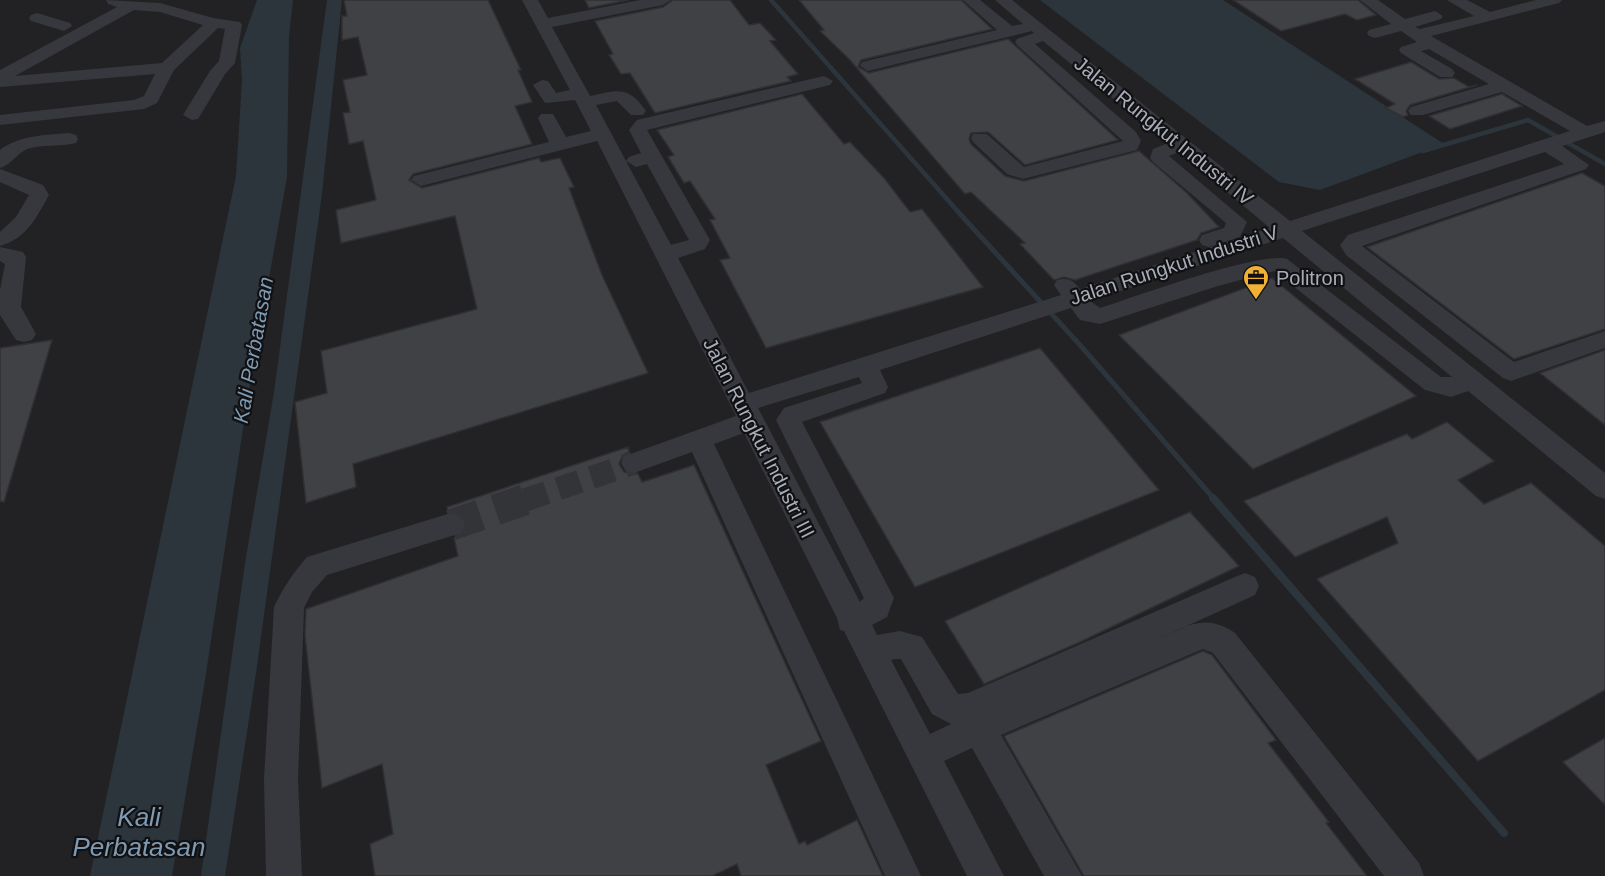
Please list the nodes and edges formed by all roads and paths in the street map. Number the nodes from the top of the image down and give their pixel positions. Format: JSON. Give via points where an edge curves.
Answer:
{"nodes":[{"id":1,"x":565,"y":0,"type":"edge"},
{"id":2,"x":663,"y":0,"type":"edge"},
{"id":3,"x":971,"y":0,"type":"edge"},
{"id":4,"x":1003,"y":0,"type":"edge"},
{"id":5,"x":1445,"y":0,"type":"edge"},
{"id":6,"x":1455,"y":0,"type":"edge"},
{"id":7,"x":1554,"y":0,"type":"edge"},
{"id":8,"x":120,"y":2,"type":"edge"},
{"id":9,"x":1377,"y":4,"type":"edge"},
{"id":10,"x":537,"y":7,"type":"edge"},
{"id":11,"x":1470,"y":7,"type":"junction"},
{"id":12,"x":575,"y":17,"type":"junction"},
{"id":13,"x":1489,"y":17,"type":"junction"},
{"id":14,"x":37,"y":18,"type":"dead end"},
{"id":15,"x":211,"y":22,"type":"junction"},
{"id":16,"x":64,"y":26,"type":"junction"},
{"id":17,"x":1040,"y":31,"type":"junction"},
{"id":18,"x":1010,"y":32,"type":"junction"},
{"id":19,"x":1375,"y":33,"type":"dead end"},
{"id":20,"x":1417,"y":34,"type":"junction"},
{"id":21,"x":0,"y":58,"type":"edge"},
{"id":22,"x":868,"y":66,"type":"dead end"},
{"id":23,"x":167,"y":68,"type":"junction"},
{"id":24,"x":1446,"y":73,"type":"dead end"},
{"id":25,"x":0,"y":77,"type":"edge"},
{"id":26,"x":824,"y":81,"type":"dead end"},
{"id":27,"x":0,"y":82,"type":"edge"},
{"id":28,"x":542,"y":85,"type":"dead end"},
{"id":29,"x":1502,"y":86,"type":"junction"},
{"id":30,"x":582,"y":98,"type":"junction"},
{"id":31,"x":637,"y":111,"type":"dead end"},
{"id":32,"x":1417,"y":111,"type":"dead end"},
{"id":33,"x":192,"y":115,"type":"dead end"},
{"id":34,"x":548,"y":118,"type":"dead end"},
{"id":35,"x":0,"y":120,"type":"edge"},
{"id":36,"x":1605,"y":126,"type":"edge"},
{"id":37,"x":601,"y":134,"type":"junction"},
{"id":38,"x":980,"y":138,"type":"dead end"},
{"id":39,"x":69,"y":139,"type":"dead end"},
{"id":40,"x":1565,"y":139,"type":"junction"},
{"id":41,"x":560,"y":144,"type":"junction"},
{"id":42,"x":1181,"y":145,"type":"junction"},
{"id":43,"x":652,"y":156,"type":"junction"},
{"id":44,"x":0,"y":162,"type":"edge"},
{"id":45,"x":619,"y":165,"type":"junction"},
{"id":46,"x":0,"y":175,"type":"edge"},
{"id":47,"x":421,"y":180,"type":"dead end"},
{"id":48,"x":1286,"y":229,"type":"junction"},
{"id":49,"x":0,"y":239,"type":"edge"},
{"id":50,"x":0,"y":254,"type":"edge"},
{"id":51,"x":664,"y":255,"type":"junction"},
{"id":52,"x":1065,"y":300,"type":"junction"},
{"id":53,"x":24,"y":334,"type":"dead end"},
{"id":54,"x":1605,"y":339,"type":"edge"},
{"id":55,"x":1485,"y":354,"type":"junction"},
{"id":56,"x":866,"y":366,"type":"junction"},
{"id":57,"x":1463,"y":373,"type":"junction"},
{"id":58,"x":747,"y":412,"type":"junction"},
{"id":59,"x":699,"y":439,"type":"junction"},
{"id":60,"x":634,"y":463,"type":"tunnel mouth"},
{"id":61,"x":1605,"y":488,"type":"edge"},
{"id":62,"x":451,"y":525,"type":"tunnel mouth"},
{"id":63,"x":1245,"y":586,"type":"dead end"},
{"id":64,"x":851,"y":620,"type":"junction"},
{"id":65,"x":868,"y":652,"type":"junction"},
{"id":66,"x":979,"y":728,"type":"junction"},
{"id":67,"x":922,"y":754,"type":"junction"},
{"id":68,"x":284,"y":876,"type":"edge"},
{"id":69,"x":903,"y":876,"type":"edge"},
{"id":70,"x":986,"y":876,"type":"edge"},
{"id":71,"x":1064,"y":876,"type":"edge"},
{"id":72,"x":1406,"y":876,"type":"edge"}],
"edges":[{"from":1,"to":12,"type":"street"},
{"from":2,"to":12,"type":"street"},
{"from":3,"to":18,"type":"street"},
{"from":4,"to":17,"type":"street","name":"Jalan Rungkut Industri IV"},
{"from":5,"to":9,"type":"street"},
{"from":6,"to":11,"type":"street"},
{"from":7,"to":13,"type":"street"},
{"from":8,"to":15,"type":"street"},
{"from":8,"to":16,"type":"street"},
{"from":8,"to":25,"type":"street"},
{"from":9,"to":20,"type":"street"},
{"from":10,"to":12,"type":"street"},
{"from":10,"to":30,"type":"street","name":"Jalan Rungkut Industri III"},
{"from":11,"to":13,"type":"street"},
{"from":11,"to":20,"type":"street"},
{"from":13,"to":20,"type":"street"},
{"from":14,"to":16,"type":"street"},
{"from":15,"to":23,"type":"street"},
{"from":15,"to":33,"type":"street","via":[[234,25],[232,48],[227,63]]},
{"from":16,"to":21,"type":"street"},
{"from":17,"to":18,"type":"street"},
{"from":17,"to":38,"type":"street","via":[[1023,42],[1129,136],[1130,146],[1023,173],[1014,170]]},
{"from":17,"to":42,"type":"street","name":"Jalan Rungkut Industri IV"},
{"from":18,"to":22,"type":"street"},
{"from":19,"to":20,"type":"street"},
{"from":20,"to":24,"type":"street","via":[[1407,50]]},
{"from":20,"to":29,"type":"street"},
{"from":23,"to":27,"type":"street"},
{"from":23,"to":35,"type":"street","via":[[151,99],[138,105]]},
{"from":26,"to":43,"type":"street","via":[[643,124],[638,130]]},
{"from":28,"to":30,"type":"street","via":[[551,99]]},
{"from":29,"to":32,"type":"street"},
{"from":29,"to":40,"type":"street"},
{"from":30,"to":31,"type":"street","via":[[621,95]]},
{"from":30,"to":37,"type":"street","name":"Jalan Rungkut Industri III"},
{"from":34,"to":41,"type":"street"},
{"from":36,"to":40,"type":"street","name":"Jalan Rungkut Industri V"},
{"from":37,"to":41,"type":"street"},
{"from":37,"to":45,"type":"street","name":"Jalan Rungkut Industri III"},
{"from":39,"to":44,"type":"street","via":[[14,147]]},
{"from":40,"to":48,"type":"street","name":"Jalan Rungkut Industri V"},
{"from":40,"to":55,"type":"street","via":[[1579,165],[1352,242],[1353,250]]},
{"from":41,"to":47,"type":"street"},
{"from":42,"to":48,"type":"street","name":"Jalan Rungkut Industri IV"},
{"from":42,"to":52,"type":"street","via":[[1160,153],[1160,158],[1229,214],[1237,228],[1068,283]]},
{"from":43,"to":45,"type":"street"},
{"from":43,"to":51,"type":"street","via":[[700,240]]},
{"from":45,"to":51,"type":"street","name":"Jalan Rungkut Industri III"},
{"from":46,"to":49,"type":"street","via":[[36,189],[39,195],[20,229]]},
{"from":48,"to":52,"type":"street","name":"Jalan Rungkut Industri V"},
{"from":48,"to":57,"type":"street","name":"Jalan Rungkut Industri IV"},
{"from":50,"to":53,"type":"street","via":[[15,257],[10,313]]},
{"from":51,"to":58,"type":"street","name":"Jalan Rungkut Industri III"},
{"from":52,"to":56,"type":"street","name":"Jalan Rungkut Industri V"},
{"from":52,"to":57,"type":"street","via":[[1088,314],[1100,316],[1221,277],[1280,264],[1434,384],[1452,388]]},
{"from":54,"to":55,"type":"street","via":[[1514,372]]},
{"from":55,"to":57,"type":"street"},
{"from":56,"to":58,"type":"street","name":"Jalan Rungkut Industri V"},
{"from":56,"to":64,"type":"street","via":[[876,387],[793,415],[789,420],[879,598],[878,608]]},
{"from":57,"to":61,"type":"street","name":"Jalan Rungkut Industri IV"},
{"from":58,"to":59,"type":"street","name":"Jalan Rungkut Industri V"},
{"from":58,"to":64,"type":"street","name":"Jalan Rungkut Industri III"},
{"from":59,"to":60,"type":"street","name":"Jalan Rungkut Industri V"},
{"from":59,"to":69,"type":"street"},
{"from":62,"to":68,"type":"street","via":[[317,566],[302,582],[289,607],[281,779]]},
{"from":63,"to":65,"type":"street","via":[[969,708],[955,710],[942,702],[911,647],[902,644]]},
{"from":64,"to":65,"type":"street","name":"Jalan Rungkut Industri III"},
{"from":65,"to":67,"type":"street","name":"Jalan Rungkut Industri III"},
{"from":66,"to":67,"type":"street"},
{"from":66,"to":71,"type":"street"},
{"from":66,"to":72,"type":"street","via":[[1202,635],[1214,636],[1224,643]]},
{"from":67,"to":70,"type":"street","name":"Jalan Rungkut Industri III"}]}
